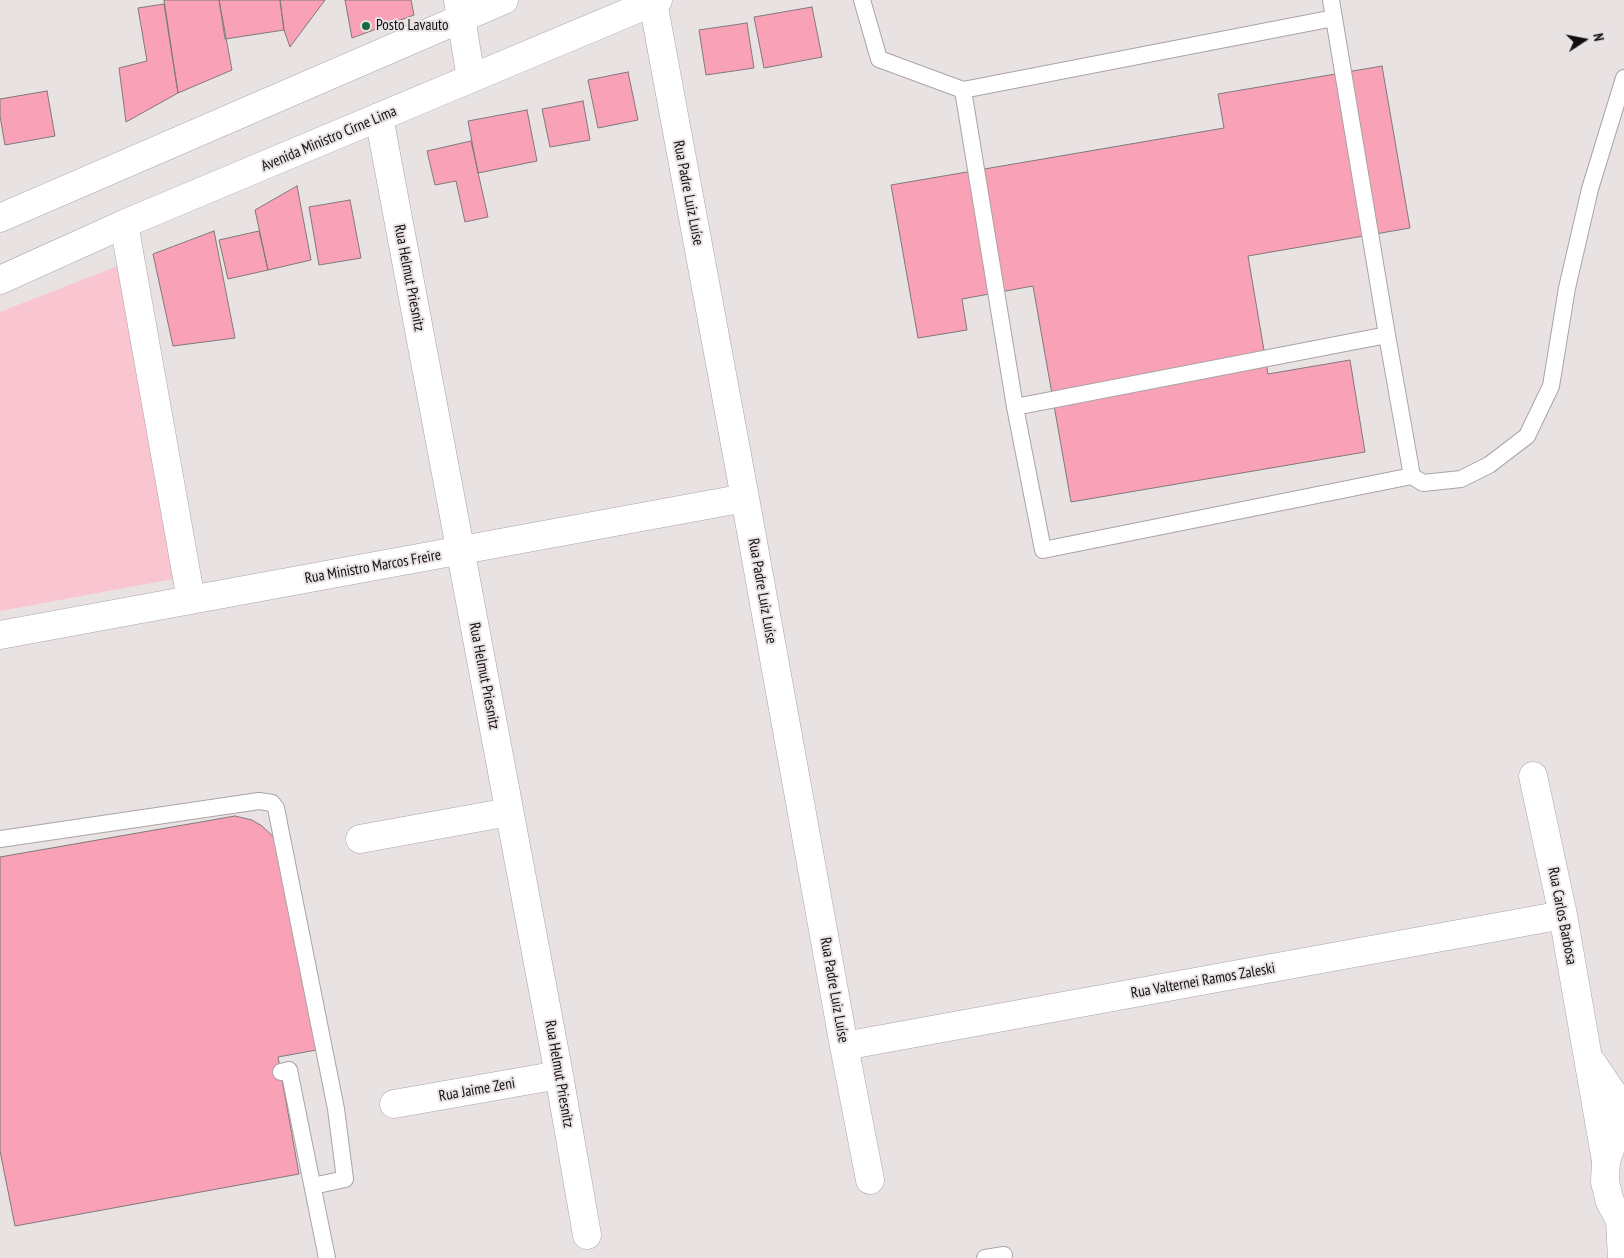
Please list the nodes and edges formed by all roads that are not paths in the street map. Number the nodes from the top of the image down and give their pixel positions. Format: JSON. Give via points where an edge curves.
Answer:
{"nodes":[{"id":1,"x":504,"y":0,"type":"edge"},
{"id":2,"x":862,"y":0,"type":"edge"},
{"id":3,"x":1330,"y":0,"type":"edge"},
{"id":4,"x":656,"y":1,"type":"edge"},
{"id":5,"x":460,"y":10,"type":"edge"},
{"id":6,"x":1334,"y":18,"type":"junction"},
{"id":7,"x":471,"y":78,"type":"junction"},
{"id":8,"x":1624,"y":78,"type":"edge"},
{"id":9,"x":962,"y":90,"type":"junction"},
{"id":10,"x":379,"y":117,"type":"junction"},
{"id":11,"x":0,"y":218,"type":"edge"},
{"id":12,"x":124,"y":224,"type":"junction"},
{"id":13,"x":0,"y":280,"type":"edge"},
{"id":14,"x":1387,"y":335,"type":"junction"},
{"id":15,"x":1015,"y":407,"type":"junction"},
{"id":16,"x":1412,"y":476,"type":"junction"},
{"id":17,"x":746,"y":498,"type":"junction"},
{"id":18,"x":461,"y":552,"type":"junction"},
{"id":19,"x":191,"y":600,"type":"junction"},
{"id":20,"x":0,"y":636,"type":"edge"},
{"id":21,"x":1533,"y":776,"type":"dead end"},
{"id":22,"x":509,"y":812,"type":"junction"},
{"id":23,"x":0,"y":839,"type":"edge"},
{"id":24,"x":360,"y":839,"type":"dead end"},
{"id":25,"x":1563,"y":915,"type":"junction"},
{"id":26,"x":844,"y":1046,"type":"junction"},
{"id":27,"x":1588,"y":1057,"type":"junction"},
{"id":28,"x":281,"y":1072,"type":"dead end"},
{"id":29,"x":559,"y":1075,"type":"junction"},
{"id":30,"x":394,"y":1104,"type":"dead end"},
{"id":31,"x":1624,"y":1110,"type":"edge"},
{"id":32,"x":1624,"y":1127,"type":"edge"},
{"id":33,"x":1606,"y":1161,"type":"junction"},
{"id":34,"x":870,"y":1180,"type":"dead end"},
{"id":35,"x":313,"y":1186,"type":"junction"},
{"id":36,"x":1622,"y":1222,"type":"edge"},
{"id":37,"x":587,"y":1235,"type":"dead end"},
{"id":38,"x":1004,"y":1255,"type":"dead end"},
{"id":39,"x":327,"y":1258,"type":"edge"},
{"id":40,"x":986,"y":1258,"type":"edge"},
{"id":41,"x":1622,"y":1258,"type":"edge"}],
"edges":[{"from":1,"to":5,"type":"street"},
{"from":2,"to":9,"type":"lane","via":[[879,59]]},
{"from":3,"to":6,"type":"lane"},
{"from":4,"to":7,"type":"street","name":"Avenida Ministro Cirne Lima"},
{"from":4,"to":17,"type":"street","name":"Rua Padre Luiz Luíse"},
{"from":5,"to":7,"type":"street"},
{"from":5,"to":11,"type":"street"},
{"from":6,"to":9,"type":"lane"},
{"from":6,"to":14,"type":"lane"},
{"from":7,"to":10,"type":"street","name":"Avenida Ministro Cirne Lima"},
{"from":8,"to":16,"type":"lane","via":[[1585,207],[1567,288],[1551,386],[1527,436],[1489,465],[1461,479],[1423,483]]},
{"from":9,"to":15,"type":"lane"},
{"from":10,"to":12,"type":"street","name":"Avenida Ministro Cirne Lima"},
{"from":10,"to":18,"type":"street","name":"Rua Helmut Priesnitz"},
{"from":12,"to":13,"type":"street","name":"Avenida Ministro Cirne Lima"},
{"from":12,"to":19,"type":"street"},
{"from":14,"to":15,"type":"lane"},
{"from":14,"to":16,"type":"lane"},
{"from":15,"to":16,"type":"lane","via":[[1043,550]]},
{"from":17,"to":18,"type":"street","name":"Rua Ministro Marcos Freire"},
{"from":17,"to":26,"type":"street","name":"Rua Padre Luiz Luíse"},
{"from":18,"to":19,"type":"street","name":"Rua Ministro Marcos Freire"},
{"from":18,"to":22,"type":"street","name":"Rua Helmut Priesnitz"},
{"from":19,"to":20,"type":"street","name":"Rua Ministro Marcos Freire"},
{"from":21,"to":25,"type":"street","name":"Rua Carlos Barbosa"},
{"from":22,"to":24,"type":"street"},
{"from":22,"to":29,"type":"street","name":"Rua Helmut Priesnitz"},
{"from":23,"to":35,"type":"lane","via":[[259,800],[272,803],[276,808],[334,1100],[345,1179]]},
{"from":25,"to":26,"type":"street","name":"Rua Valternei Ramos Zaleski"},
{"from":25,"to":27,"type":"street","name":"Rua Carlos Barbosa"},
{"from":26,"to":34,"type":"street","name":"Rua Padre Luiz Luíse"},
{"from":27,"to":31,"type":"street","name":"Rua Carlos Barbosa"},
{"from":27,"to":33,"type":"street","name":"Rua Carlos Barbosa"},
{"from":28,"to":35,"type":"lane","via":[[289,1070]]},
{"from":29,"to":30,"type":"street","name":"Rua Jaime Zeni"},
{"from":29,"to":37,"type":"street","name":"Rua Helmut Priesnitz"},
{"from":32,"to":33,"type":"street","name":"Rua Carlos Barbosa","via":[[1613,1141]]},
{"from":33,"to":36,"type":"street","name":"Rua Carlos Barbosa","via":[[1605,1182],[1610,1202]]},
{"from":35,"to":39,"type":"lane"},
{"from":36,"to":41,"type":"street","name":"Rua Carlos Barbosa"},
{"from":38,"to":40,"type":"lane"}]}
